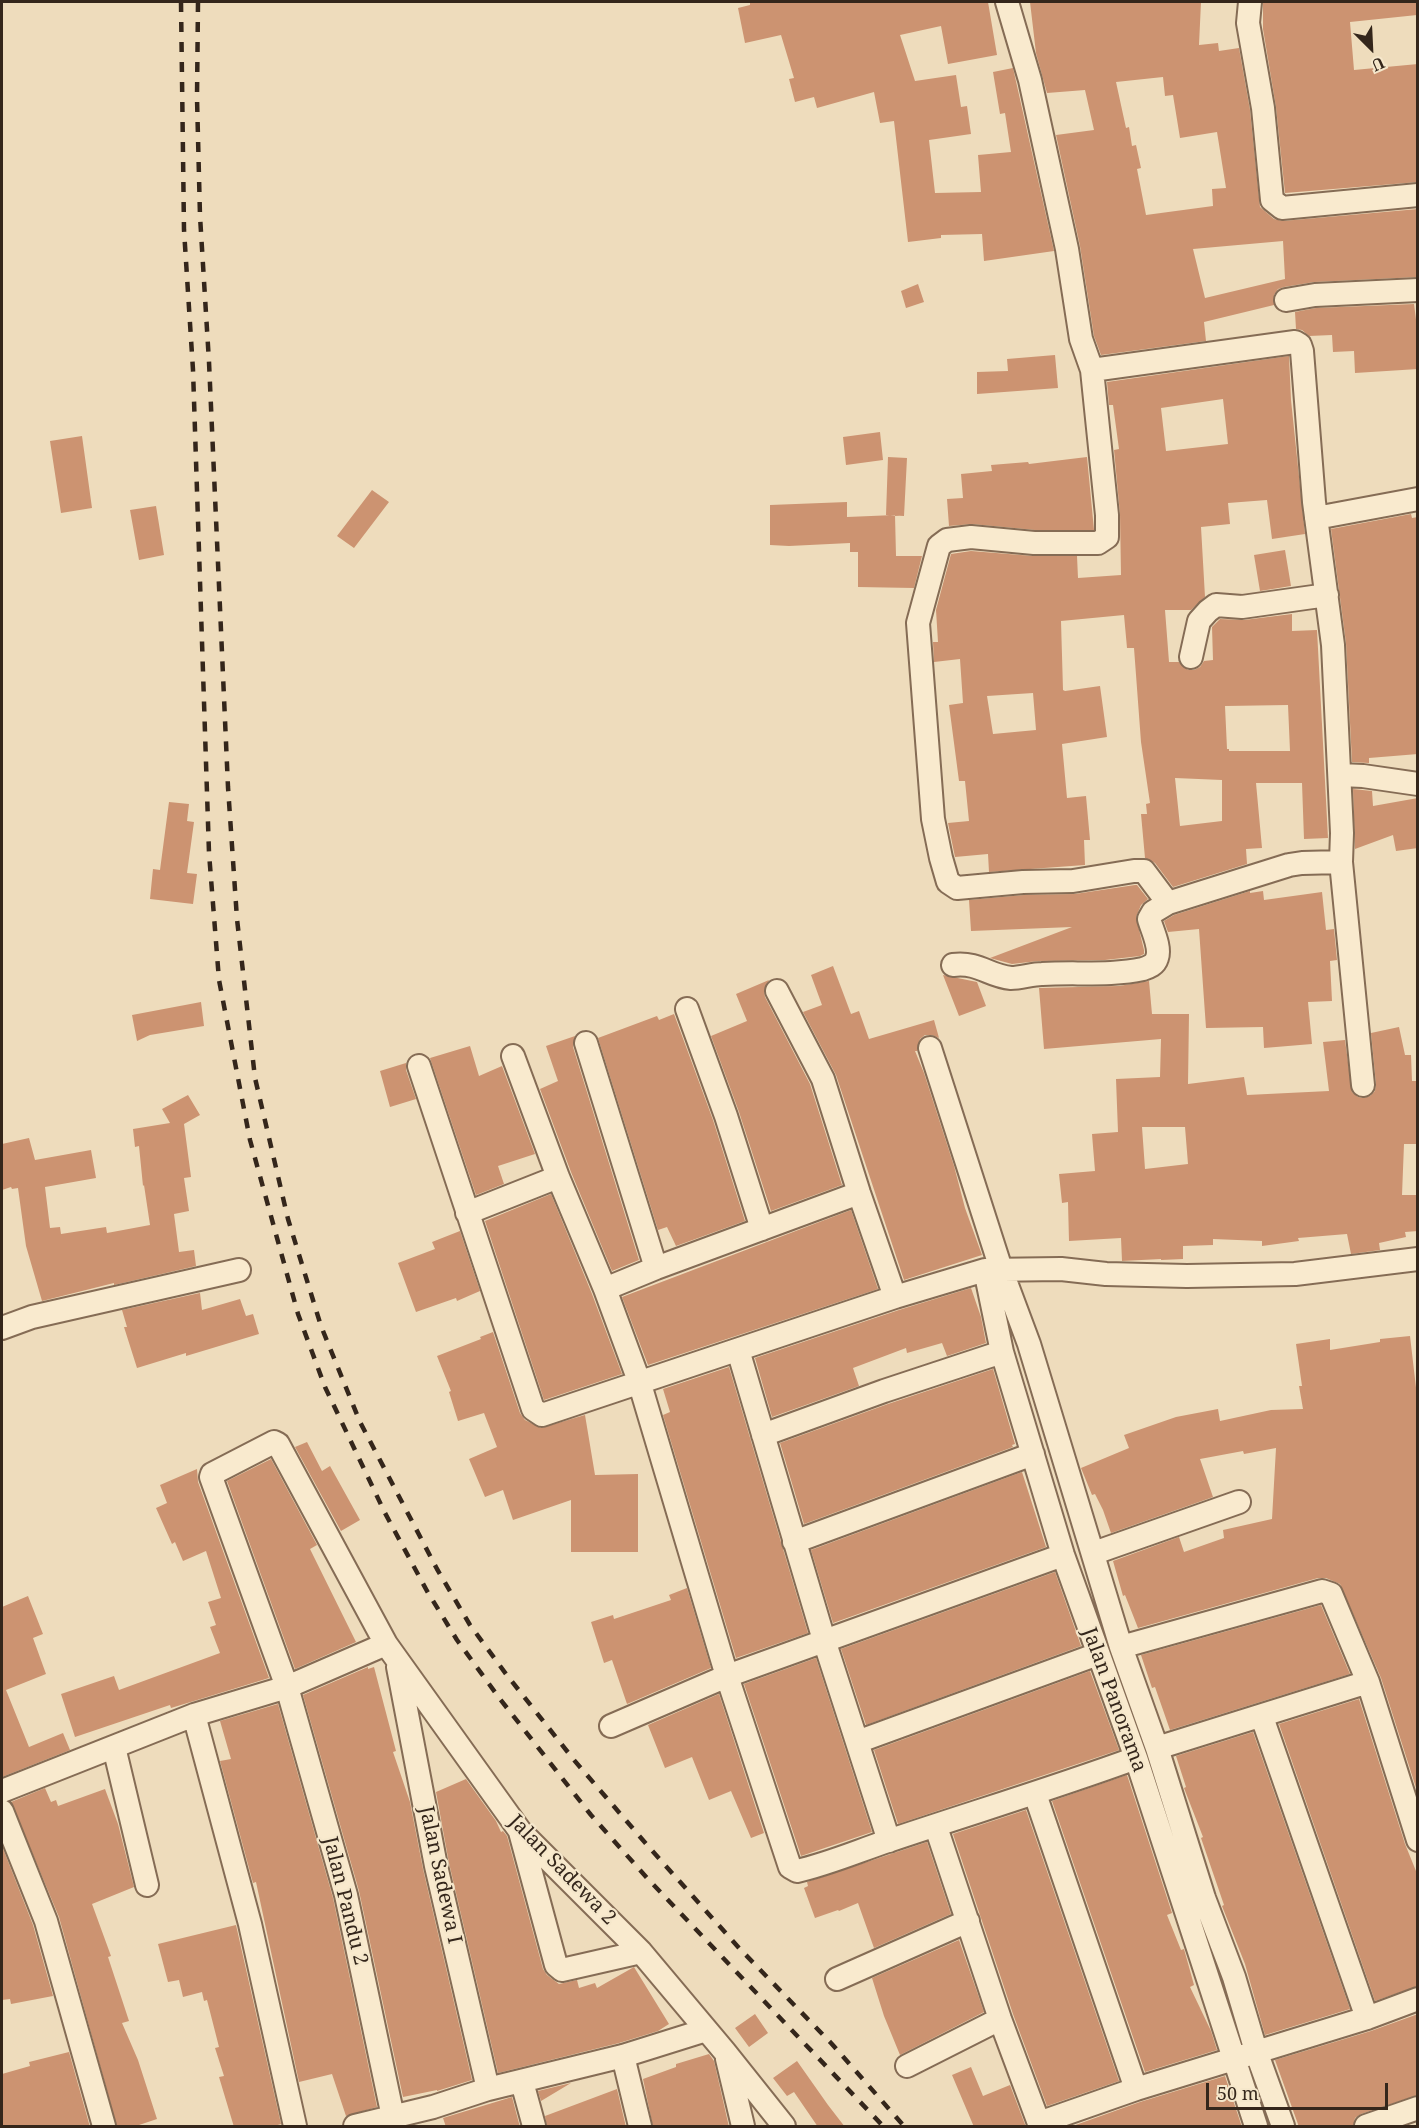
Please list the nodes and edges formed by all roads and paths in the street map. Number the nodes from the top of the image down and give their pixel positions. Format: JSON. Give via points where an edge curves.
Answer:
{"nodes":[{"id":1,"x":1007,"y":2,"type":"edge"},
{"id":2,"x":1250,"y":2,"type":"edge"},
{"id":3,"x":1418,"y":195,"type":"edge"},
{"id":4,"x":1418,"y":290,"type":"edge"},
{"id":5,"x":1286,"y":300,"type":"dead end"},
{"id":6,"x":1092,"y":370,"type":"junction"},
{"id":7,"x":1418,"y":499,"type":"edge"},
{"id":8,"x":1316,"y":518,"type":"junction"},
{"id":9,"x":1327,"y":595,"type":"junction"},
{"id":10,"x":1191,"y":657,"type":"dead end"},
{"id":11,"x":1340,"y":775,"type":"junction"},
{"id":12,"x":1418,"y":784,"type":"edge"},
{"id":13,"x":1341,"y":862,"type":"junction"},
{"id":14,"x":1168,"y":903,"type":"junction"},
{"id":15,"x":953,"y":965,"type":"dead end"},
{"id":16,"x":777,"y":991,"type":"dead end"},
{"id":17,"x":687,"y":1009,"type":"dead end"},
{"id":18,"x":586,"y":1043,"type":"dead end"},
{"id":19,"x":930,"y":1048,"type":"dead end"},
{"id":20,"x":513,"y":1056,"type":"dead end"},
{"id":21,"x":419,"y":1066,"type":"dead end"},
{"id":22,"x":1363,"y":1085,"type":"dead end"},
{"id":23,"x":558,"y":1177,"type":"junction"},
{"id":24,"x":859,"y":1193,"type":"junction"},
{"id":25,"x":467,"y":1213,"type":"junction"},
{"id":26,"x":762,"y":1229,"type":"junction"},
{"id":27,"x":1418,"y":1259,"type":"edge"},
{"id":28,"x":657,"y":1268,"type":"junction"},
{"id":29,"x":993,"y":1269,"type":"junction"},
{"id":30,"x":239,"y":1270,"type":"dead end"},
{"id":31,"x":605,"y":1289,"type":"junction"},
{"id":32,"x":895,"y":1297,"type":"junction"},
{"id":33,"x":2,"y":1328,"type":"edge"},
{"id":34,"x":738,"y":1350,"type":"junction"},
{"id":35,"x":1002,"y":1352,"type":"junction"},
{"id":36,"x":639,"y":1381,"type":"junction"},
{"id":37,"x":763,"y":1436,"type":"junction"},
{"id":38,"x":1033,"y":1454,"type":"junction"},
{"id":39,"x":1239,"y":1502,"type":"dead end"},
{"id":40,"x":794,"y":1542,"type":"junction"},
{"id":41,"x":1094,"y":1553,"type":"junction"},
{"id":42,"x":1063,"y":1555,"type":"junction"},
{"id":43,"x":824,"y":1640,"type":"junction"},
{"id":44,"x":1121,"y":1647,"type":"junction"},
{"id":45,"x":391,"y":1651,"type":"junction"},
{"id":46,"x":1098,"y":1654,"type":"junction"},
{"id":47,"x":728,"y":1676,"type":"junction"},
{"id":48,"x":1368,"y":1683,"type":"junction"},
{"id":49,"x":287,"y":1687,"type":"junction"},
{"id":50,"x":194,"y":1715,"type":"junction"},
{"id":51,"x":1262,"y":1717,"type":"junction"},
{"id":52,"x":611,"y":1726,"type":"dead end"},
{"id":53,"x":857,"y":1742,"type":"junction"},
{"id":54,"x":114,"y":1747,"type":"junction"},
{"id":55,"x":1157,"y":1748,"type":"junction"},
{"id":56,"x":1136,"y":1758,"type":"junction"},
{"id":57,"x":1408,"y":1782,"type":"edge"},
{"id":58,"x":2,"y":1791,"type":"edge"},
{"id":59,"x":1035,"y":1794,"type":"junction"},
{"id":60,"x":2,"y":1811,"type":"edge"},
{"id":61,"x":936,"y":1827,"type":"junction"},
{"id":62,"x":520,"y":1831,"type":"junction"},
{"id":63,"x":1418,"y":1840,"type":"edge"},
{"id":64,"x":889,"y":1841,"type":"junction"},
{"id":65,"x":147,"y":1885,"type":"dead end"},
{"id":66,"x":968,"y":1922,"type":"junction"},
{"id":67,"x":641,"y":1952,"type":"junction"},
{"id":68,"x":837,"y":1979,"type":"dead end"},
{"id":69,"x":1418,"y":1999,"type":"edge"},
{"id":70,"x":1367,"y":2018,"type":"junction"},
{"id":71,"x":1000,"y":2019,"type":"junction"},
{"id":72,"x":706,"y":2030,"type":"junction"},
{"id":73,"x":1256,"y":2051,"type":"junction"},
{"id":74,"x":725,"y":2052,"type":"junction"},
{"id":75,"x":623,"y":2056,"type":"junction"},
{"id":76,"x":1234,"y":2059,"type":"junction"},
{"id":77,"x":907,"y":2066,"type":"dead end"},
{"id":78,"x":522,"y":2082,"type":"junction"},
{"id":79,"x":488,"y":2089,"type":"junction"},
{"id":80,"x":1136,"y":2089,"type":"junction"},
{"id":81,"x":1418,"y":2108,"type":"edge"},
{"id":82,"x":393,"y":2117,"type":"junction"},
{"id":83,"x":435,"y":2117,"type":"edge"},
{"id":84,"x":1392,"y":2122,"type":"edge"},
{"id":85,"x":1039,"y":2125,"type":"edge"},
{"id":86,"x":104,"y":2127,"type":"edge"},
{"id":87,"x":295,"y":2127,"type":"edge"},
{"id":88,"x":355,"y":2127,"type":"edge"},
{"id":89,"x":534,"y":2127,"type":"edge"},
{"id":90,"x":640,"y":2127,"type":"edge"},
{"id":91,"x":743,"y":2127,"type":"edge"},
{"id":92,"x":784,"y":2127,"type":"edge"},
{"id":93,"x":1256,"y":2127,"type":"edge"},
{"id":94,"x":1283,"y":2127,"type":"edge"},
{"id":95,"x":1366,"y":2127,"type":"edge"}],
"edges":[{"from":1,"to":6,"type":"street","via":[[1032,91],[1067,249],[1081,339]]},
{"from":2,"to":3,"type":"street","via":[[1248,23],[1263,108],[1272,200],[1282,208]]},
{"from":4,"to":5,"type":"street"},
{"from":6,"to":8,"type":"street","via":[[1295,342],[1300,345]]},
{"from":6,"to":14,"type":"street","via":[[1107,537],[1098,543],[1034,543],[971,537],[947,540],[939,546],[918,623],[933,819],[948,882],[957,888],[1073,881],[1144,871]]},
{"from":7,"to":8,"type":"street"},
{"from":8,"to":9,"type":"street"},
{"from":9,"to":10,"type":"street","via":[[1251,606],[1216,605],[1199,621]]},
{"from":9,"to":11,"type":"street"},
{"from":11,"to":12,"type":"street"},
{"from":11,"to":13,"type":"street"},
{"from":13,"to":14,"type":"street","via":[[1289,865]]},
{"from":13,"to":22,"type":"street"},
{"from":14,"to":15,"type":"street","via":[[1149,918],[1158,957],[1144,969],[1012,978],[977,966]]},
{"from":16,"to":24,"type":"street","via":[[823,1078]]},
{"from":17,"to":26,"type":"street"},
{"from":18,"to":28,"type":"street"},
{"from":19,"to":29,"type":"street"},
{"from":20,"to":23,"type":"street"},
{"from":21,"to":25,"type":"street"},
{"from":23,"to":25,"type":"street"},
{"from":23,"to":31,"type":"street"},
{"from":24,"to":26,"type":"street"},
{"from":24,"to":32,"type":"street"},
{"from":25,"to":36,"type":"street","via":[[537,1414],[552,1413]]},
{"from":26,"to":28,"type":"street"},
{"from":27,"to":29,"type":"street","via":[[1295,1274],[1177,1276]]},
{"from":28,"to":31,"type":"street"},
{"from":29,"to":32,"type":"street"},
{"from":29,"to":35,"type":"street","name":"Jalan Panorama"},
{"from":29,"to":41,"type":"street","via":[[1029,1344]]},
{"from":30,"to":33,"type":"street","via":[[33,1317]]},
{"from":31,"to":36,"type":"street"},
{"from":32,"to":34,"type":"street"},
{"from":34,"to":36,"type":"street"},
{"from":34,"to":37,"type":"street"},
{"from":35,"to":37,"type":"street"},
{"from":35,"to":38,"type":"street","name":"Jalan Panorama"},
{"from":36,"to":47,"type":"street"},
{"from":37,"to":40,"type":"street"},
{"from":38,"to":40,"type":"street"},
{"from":38,"to":42,"type":"street","name":"Jalan Panorama"},
{"from":39,"to":41,"type":"street"},
{"from":40,"to":43,"type":"street"},
{"from":41,"to":44,"type":"street"},
{"from":42,"to":43,"type":"street"},
{"from":42,"to":46,"type":"street","name":"Jalan Panorama"},
{"from":43,"to":47,"type":"street"},
{"from":43,"to":53,"type":"street"},
{"from":44,"to":48,"type":"street","via":[[1322,1591],[1335,1598]]},
{"from":44,"to":55,"type":"street"},
{"from":45,"to":49,"type":"street"},
{"from":45,"to":49,"type":"street","name":"Jalan Pandu 2","via":[[274,1442],[211,1477]]},
{"from":45,"to":62,"type":"street","name":"Jalan Sadewa 2"},
{"from":45,"to":79,"type":"street","name":"Jalan Sadewa I"},
{"from":46,"to":53,"type":"street"},
{"from":46,"to":56,"type":"street","name":"Jalan Panorama"},
{"from":47,"to":52,"type":"street"},
{"from":47,"to":64,"type":"street","via":[[790,1868],[797,1871],[815,1867]]},
{"from":48,"to":51,"type":"street"},
{"from":48,"to":57,"type":"street"},
{"from":49,"to":50,"type":"street"},
{"from":49,"to":82,"type":"street","name":"Jalan Pandu 2","via":[[346,1895]]},
{"from":50,"to":54,"type":"street"},
{"from":50,"to":87,"type":"street","via":[[250,1924]]},
{"from":51,"to":55,"type":"street"},
{"from":51,"to":70,"type":"street"},
{"from":53,"to":64,"type":"street"},
{"from":54,"to":58,"type":"street"},
{"from":54,"to":65,"type":"street"},
{"from":55,"to":73,"type":"street"},
{"from":56,"to":59,"type":"street"},
{"from":56,"to":76,"type":"street","name":"Jalan Panorama"},
{"from":57,"to":63,"type":"street"},
{"from":59,"to":61,"type":"street"},
{"from":59,"to":80,"type":"street"},
{"from":60,"to":86,"type":"street","via":[[46,1921]]},
{"from":61,"to":64,"type":"street"},
{"from":61,"to":66,"type":"street"},
{"from":62,"to":67,"type":"street","name":"Jalan Sadewa 2"},
{"from":62,"to":67,"type":"street","via":[[559,1969]]},
{"from":66,"to":68,"type":"street"},
{"from":66,"to":71,"type":"street"},
{"from":67,"to":72,"type":"street","name":"Jalan Sadewa 2"},
{"from":69,"to":70,"type":"street"},
{"from":70,"to":73,"type":"street"},
{"from":71,"to":77,"type":"street"},
{"from":71,"to":85,"type":"street"},
{"from":72,"to":74,"type":"street","name":"Jalan Sadewa 2"},
{"from":72,"to":75,"type":"street"},
{"from":73,"to":76,"type":"street"},
{"from":73,"to":94,"type":"street"},
{"from":74,"to":91,"type":"street"},
{"from":74,"to":92,"type":"street","name":"Jalan Sadewa 2"},
{"from":75,"to":78,"type":"street"},
{"from":75,"to":90,"type":"street"},
{"from":76,"to":80,"type":"street"},
{"from":76,"to":93,"type":"street","name":"Jalan Panorama"},
{"from":78,"to":79,"type":"street"},
{"from":78,"to":89,"type":"street"},
{"from":79,"to":83,"type":"street"},
{"from":80,"to":85,"type":"street"},
{"from":81,"to":84,"type":"street"},
{"from":82,"to":83,"type":"street"},
{"from":82,"to":88,"type":"street"},
{"from":84,"to":95,"type":"street"}]}
